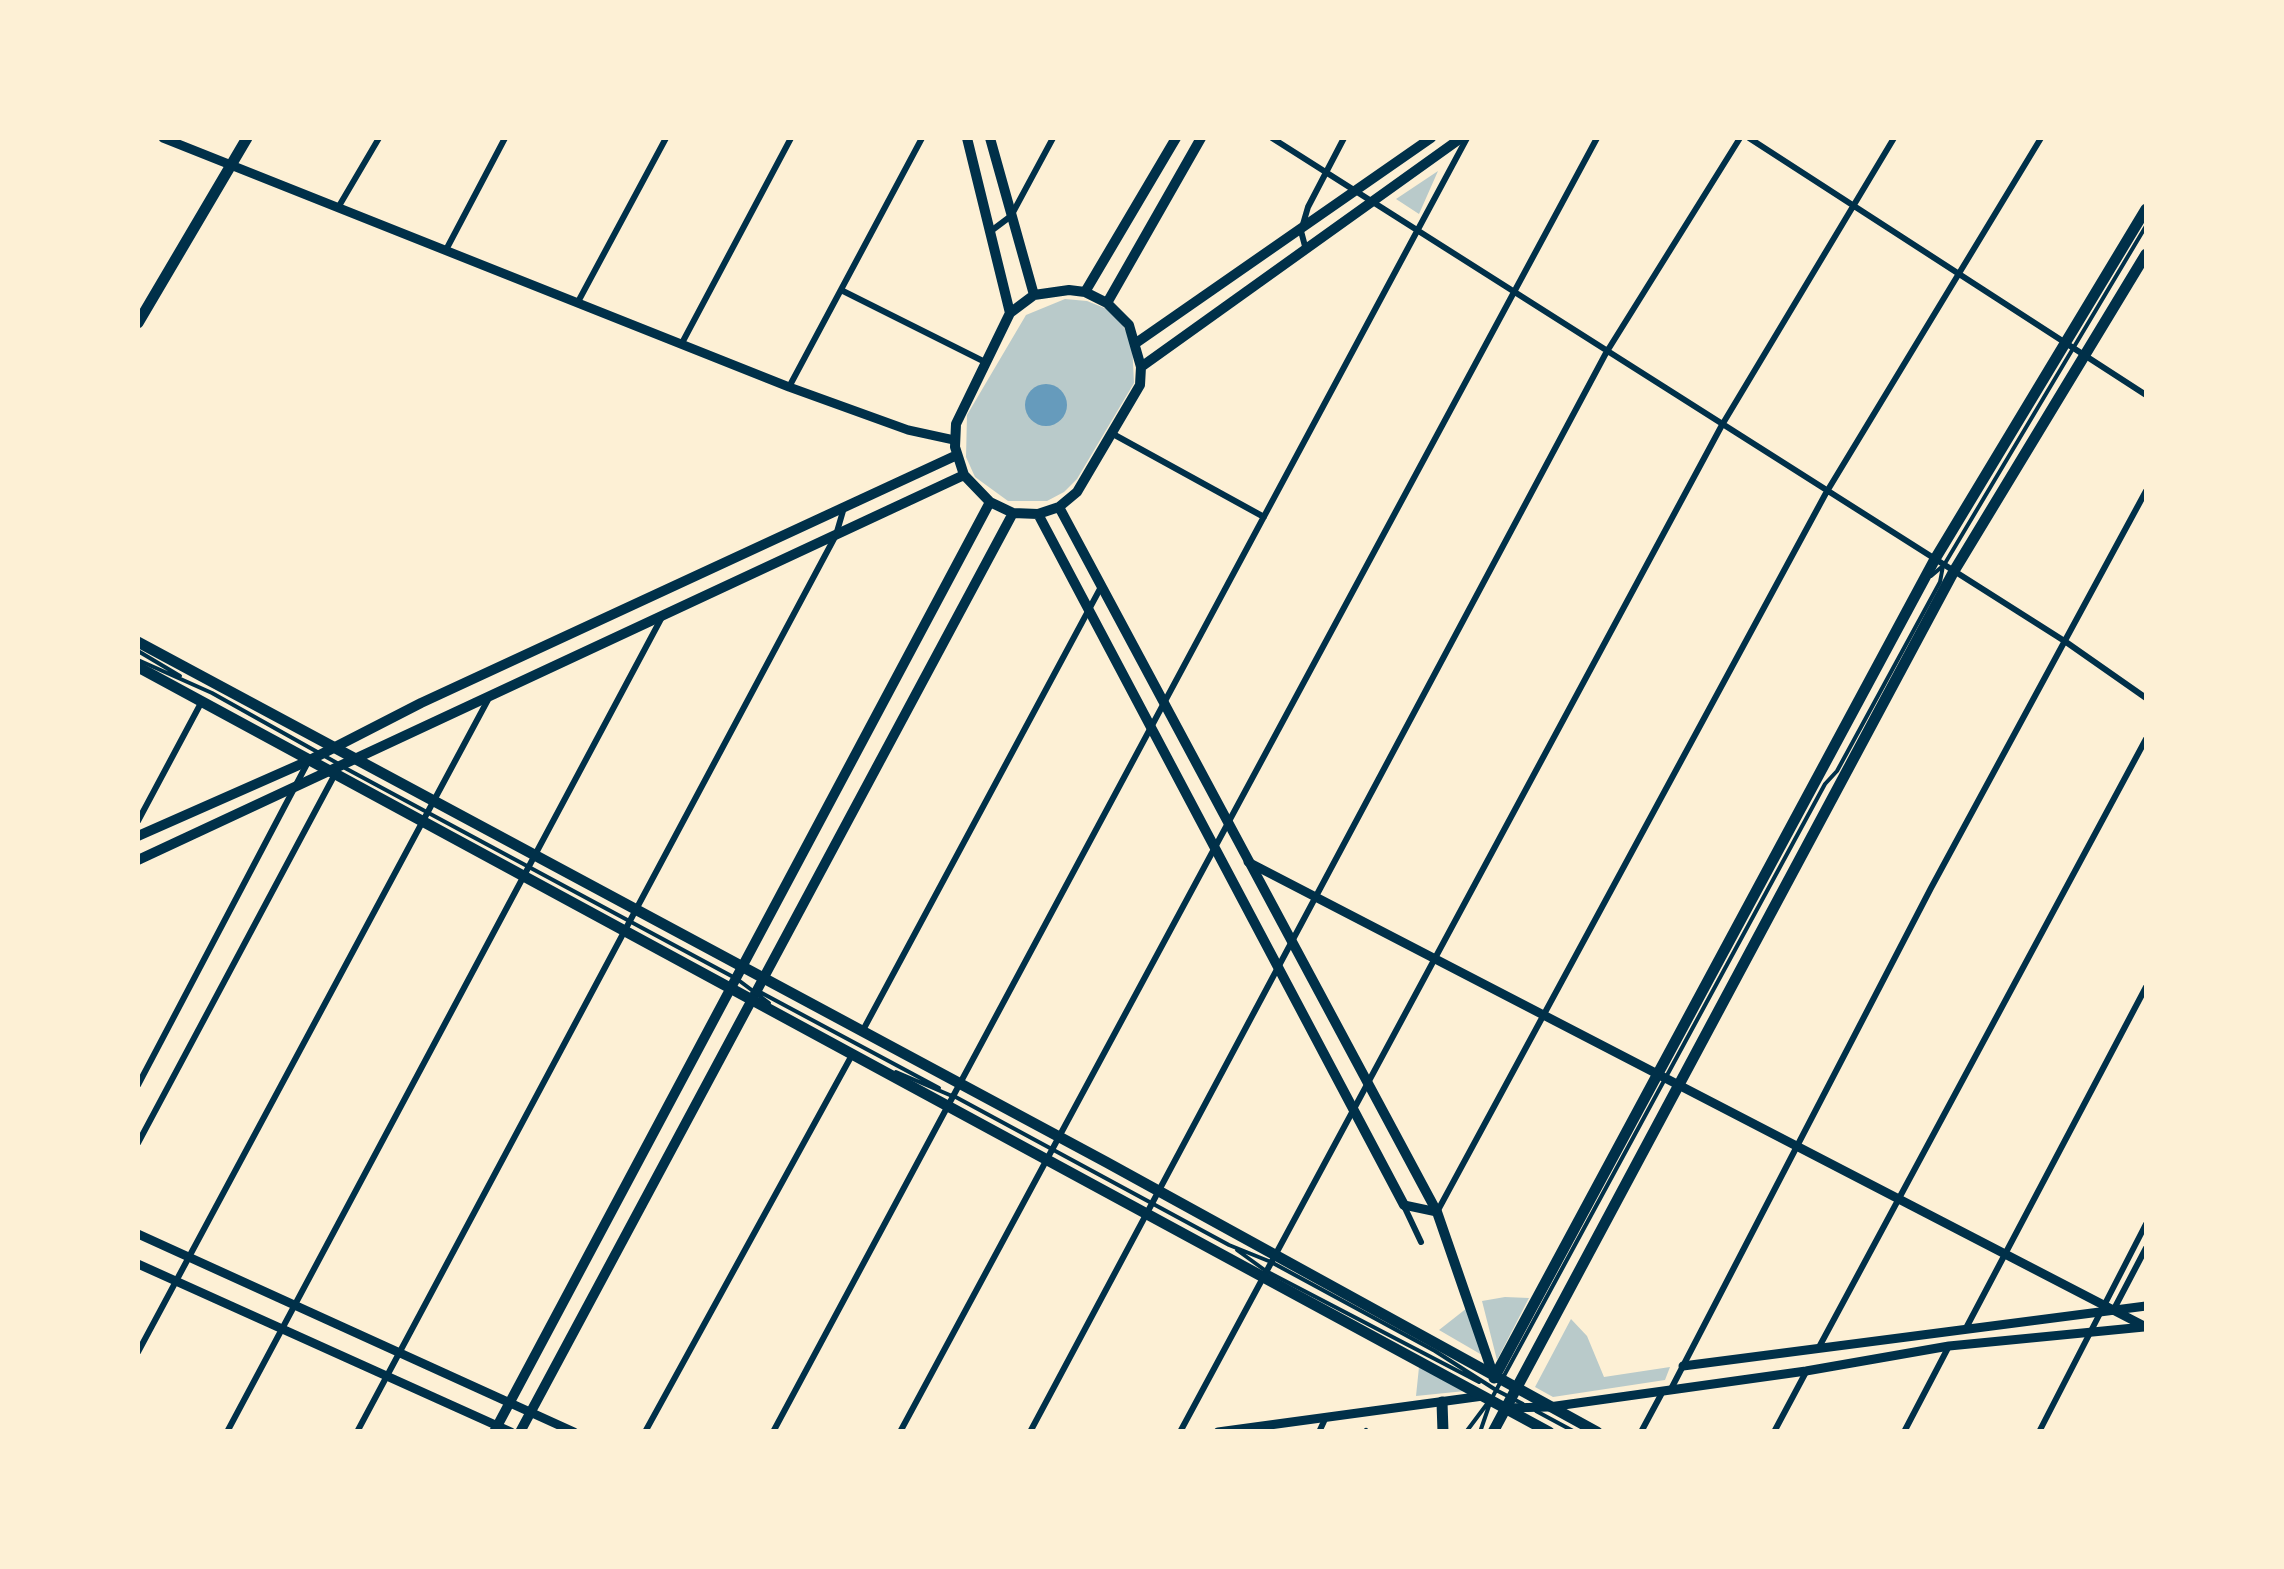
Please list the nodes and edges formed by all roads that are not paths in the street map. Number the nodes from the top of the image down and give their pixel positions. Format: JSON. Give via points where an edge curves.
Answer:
{"nodes":[{"id":1,"x":163,"y":138,"type":"edge"},
{"id":2,"x":248,"y":138,"type":"edge"},
{"id":3,"x":380,"y":138,"type":"edge"},
{"id":4,"x":505,"y":138,"type":"edge"},
{"id":5,"x":666,"y":138,"type":"edge"},
{"id":6,"x":790,"y":138,"type":"edge"},
{"id":7,"x":922,"y":138,"type":"edge"},
{"id":8,"x":966,"y":138,"type":"edge"},
{"id":9,"x":990,"y":138,"type":"edge"},
{"id":10,"x":1053,"y":138,"type":"edge"},
{"id":11,"x":1176,"y":138,"type":"edge"},
{"id":12,"x":1200,"y":138,"type":"edge"},
{"id":13,"x":1272,"y":138,"type":"edge"},
{"id":14,"x":1344,"y":138,"type":"edge"},
{"id":15,"x":1431,"y":138,"type":"edge"},
{"id":16,"x":1464,"y":138,"type":"edge"},
{"id":17,"x":1597,"y":138,"type":"edge"},
{"id":18,"x":1740,"y":138,"type":"edge"},
{"id":19,"x":1749,"y":138,"type":"edge"},
{"id":20,"x":1894,"y":138,"type":"edge"},
{"id":21,"x":2041,"y":138,"type":"edge"},
{"id":22,"x":231,"y":166,"type":"junction"},
{"id":23,"x":1326,"y":172,"type":"junction"},
{"id":24,"x":1356,"y":192,"type":"junction"},
{"id":25,"x":1371,"y":201,"type":"junction"},
{"id":26,"x":338,"y":206,"type":"junction"},
{"id":27,"x":1853,"y":206,"type":"junction"},
{"id":28,"x":2146,"y":209,"type":"edge"},
{"id":29,"x":1011,"y":216,"type":"junction"},
{"id":30,"x":2146,"y":226,"type":"edge"},
{"id":31,"x":990,"y":232,"type":"junction"},
{"id":32,"x":1301,"y":232,"type":"junction"},
{"id":33,"x":1419,"y":232,"type":"junction"},
{"id":34,"x":447,"y":248,"type":"junction"},
{"id":35,"x":1306,"y":250,"type":"junction"},
{"id":36,"x":2146,"y":254,"type":"edge"},
{"id":37,"x":1960,"y":272,"type":"junction"},
{"id":38,"x":841,"y":290,"type":"junction"},
{"id":39,"x":1086,"y":292,"type":"junction"},
{"id":40,"x":1512,"y":292,"type":"junction"},
{"id":41,"x":1034,"y":295,"type":"junction"},
{"id":42,"x":579,"y":300,"type":"junction"},
{"id":43,"x":1107,"y":304,"type":"junction"},
{"id":44,"x":1010,"y":313,"type":"junction"},
{"id":45,"x":138,"y":322,"type":"edge"},
{"id":46,"x":682,"y":343,"type":"junction"},
{"id":47,"x":1136,"y":343,"type":"junction"},
{"id":48,"x":2069,"y":344,"type":"junction"},
{"id":49,"x":1606,"y":352,"type":"junction"},
{"id":50,"x":2085,"y":354,"type":"junction"},
{"id":51,"x":985,"y":362,"type":"junction"},
{"id":52,"x":1141,"y":367,"type":"junction"},
{"id":53,"x":789,"y":387,"type":"junction"},
{"id":54,"x":2146,"y":396,"type":"edge"},
{"id":55,"x":1722,"y":425,"type":"junction"},
{"id":56,"x":1112,"y":434,"type":"junction"},
{"id":57,"x":954,"y":440,"type":"junction"},
{"id":58,"x":957,"y":455,"type":"junction"},
{"id":59,"x":964,"y":475,"type":"junction"},
{"id":60,"x":2146,"y":492,"type":"edge"},
{"id":61,"x":1826,"y":493,"type":"junction"},
{"id":62,"x":990,"y":502,"type":"junction"},
{"id":63,"x":1059,"y":506,"type":"junction"},
{"id":64,"x":843,"y":510,"type":"junction"},
{"id":65,"x":1014,"y":513,"type":"junction"},
{"id":66,"x":1038,"y":514,"type":"junction"},
{"id":67,"x":1264,"y":517,"type":"junction"},
{"id":68,"x":836,"y":535,"type":"junction"},
{"id":69,"x":724,"y":565,"type":"junction"},
{"id":70,"x":1944,"y":565,"type":"junction"},
{"id":71,"x":732,"y":584,"type":"junction"},
{"id":72,"x":1102,"y":586,"type":"junction"},
{"id":73,"x":1089,"y":611,"type":"junction"},
{"id":74,"x":663,"y":616,"type":"junction"},
{"id":75,"x":138,"y":642,"type":"edge"},
{"id":76,"x":2066,"y":642,"type":"junction"},
{"id":77,"x":138,"y":650,"type":"edge"},
{"id":78,"x":138,"y":663,"type":"edge"},
{"id":79,"x":188,"y":681,"type":"junction"},
{"id":80,"x":490,"y":695,"type":"junction"},
{"id":81,"x":2146,"y":698,"type":"edge"},
{"id":82,"x":202,"y":701,"type":"junction"},
{"id":83,"x":421,"y":703,"type":"junction"},
{"id":84,"x":1164,"y":706,"type":"junction"},
{"id":85,"x":431,"y":723,"type":"junction"},
{"id":86,"x":1152,"y":730,"type":"junction"},
{"id":87,"x":2146,"y":739,"type":"edge"},
{"id":88,"x":332,"y":747,"type":"junction"},
{"id":89,"x":314,"y":758,"type":"junction"},
{"id":90,"x":354,"y":760,"type":"junction"},
{"id":91,"x":334,"y":771,"type":"junction"},
{"id":92,"x":1825,"y":784,"type":"junction"},
{"id":93,"x":297,"y":785,"type":"junction"},
{"id":94,"x":428,"y":812,"type":"junction"},
{"id":95,"x":138,"y":820,"type":"edge"},
{"id":96,"x":1226,"y":826,"type":"junction"},
{"id":97,"x":138,"y":836,"type":"edge"},
{"id":98,"x":1215,"y":846,"type":"junction"},
{"id":99,"x":138,"y":860,"type":"edge"},
{"id":100,"x":1246,"y":860,"type":"junction"},
{"id":101,"x":529,"y":866,"type":"junction"},
{"id":102,"x":1316,"y":897,"type":"junction"},
{"id":103,"x":631,"y":920,"type":"junction"},
{"id":104,"x":1291,"y":944,"type":"junction"},
{"id":105,"x":1436,"y":957,"type":"junction"},
{"id":106,"x":1278,"y":967,"type":"junction"},
{"id":107,"x":737,"y":979,"type":"junction"},
{"id":108,"x":2146,"y":987,"type":"edge"},
{"id":109,"x":755,"y":988,"type":"junction"},
{"id":110,"x":1546,"y":1014,"type":"junction"},
{"id":111,"x":862,"y":1032,"type":"junction"},
{"id":112,"x":853,"y":1054,"type":"junction"},
{"id":113,"x":1662,"y":1074,"type":"junction"},
{"id":114,"x":1680,"y":1083,"type":"junction"},
{"id":115,"x":138,"y":1085,"type":"edge"},
{"id":116,"x":1367,"y":1087,"type":"junction"},
{"id":117,"x":954,"y":1095,"type":"junction"},
{"id":118,"x":1354,"y":1110,"type":"junction"},
{"id":119,"x":138,"y":1143,"type":"edge"},
{"id":120,"x":1798,"y":1146,"type":"junction"},
{"id":121,"x":1052,"y":1147,"type":"junction"},
{"id":122,"x":1151,"y":1200,"type":"junction"},
{"id":123,"x":1898,"y":1201,"type":"junction"},
{"id":124,"x":1404,"y":1205,"type":"junction"},
{"id":125,"x":1437,"y":1212,"type":"junction"},
{"id":126,"x":2146,"y":1224,"type":"edge"},
{"id":127,"x":138,"y":1234,"type":"edge"},
{"id":128,"x":1421,"y":1242,"type":"dead end"},
{"id":129,"x":1229,"y":1245,"type":"junction"},
{"id":130,"x":2146,"y":1248,"type":"edge"},
{"id":131,"x":2003,"y":1255,"type":"junction"},
{"id":132,"x":188,"y":1257,"type":"junction"},
{"id":133,"x":1273,"y":1258,"type":"junction"},
{"id":134,"x":138,"y":1264,"type":"edge"},
{"id":135,"x":1264,"y":1276,"type":"junction"},
{"id":136,"x":176,"y":1281,"type":"junction"},
{"id":137,"x":295,"y":1305,"type":"junction"},
{"id":138,"x":2146,"y":1306,"type":"edge"},
{"id":139,"x":2105,"y":1309,"type":"junction"},
{"id":140,"x":2146,"y":1326,"type":"edge"},
{"id":141,"x":282,"y":1329,"type":"junction"},
{"id":142,"x":1964,"y":1331,"type":"junction"},
{"id":143,"x":2091,"y":1332,"type":"junction"},
{"id":144,"x":1948,"y":1346,"type":"junction"},
{"id":145,"x":1818,"y":1349,"type":"junction"},
{"id":146,"x":138,"y":1352,"type":"edge"},
{"id":147,"x":399,"y":1352,"type":"junction"},
{"id":148,"x":1683,"y":1366,"type":"junction"},
{"id":149,"x":1806,"y":1371,"type":"junction"},
{"id":150,"x":387,"y":1376,"type":"junction"},
{"id":151,"x":1493,"y":1389,"type":"junction"},
{"id":152,"x":1668,"y":1390,"type":"junction"},
{"id":153,"x":1511,"y":1398,"type":"junction"},
{"id":154,"x":1442,"y":1402,"type":"junction"},
{"id":155,"x":511,"y":1403,"type":"junction"},
{"id":156,"x":1549,"y":1406,"type":"junction"},
{"id":157,"x":1530,"y":1408,"type":"junction"},
{"id":158,"x":532,"y":1412,"type":"junction"},
{"id":159,"x":1326,"y":1417,"type":"junction"},
{"id":160,"x":496,"y":1429,"type":"edge"},
{"id":161,"x":227,"y":1432,"type":"edge"},
{"id":162,"x":357,"y":1432,"type":"edge"},
{"id":163,"x":511,"y":1432,"type":"edge"},
{"id":164,"x":520,"y":1432,"type":"edge"},
{"id":165,"x":574,"y":1432,"type":"edge"},
{"id":166,"x":645,"y":1432,"type":"edge"},
{"id":167,"x":773,"y":1432,"type":"edge"},
{"id":168,"x":900,"y":1432,"type":"edge"},
{"id":169,"x":1030,"y":1432,"type":"edge"},
{"id":170,"x":1180,"y":1432,"type":"edge"},
{"id":171,"x":1218,"y":1432,"type":"edge"},
{"id":172,"x":1319,"y":1432,"type":"edge"},
{"id":173,"x":1442,"y":1432,"type":"edge"},
{"id":174,"x":1466,"y":1432,"type":"edge"},
{"id":175,"x":1480,"y":1432,"type":"edge"},
{"id":176,"x":1493,"y":1432,"type":"edge"},
{"id":177,"x":1549,"y":1432,"type":"edge"},
{"id":178,"x":1574,"y":1432,"type":"edge"},
{"id":179,"x":1596,"y":1432,"type":"edge"},
{"id":180,"x":1641,"y":1432,"type":"edge"},
{"id":181,"x":1774,"y":1432,"type":"edge"},
{"id":182,"x":1904,"y":1432,"type":"edge"},
{"id":183,"x":2039,"y":1432,"type":"edge"}],
"edges":[{"from":1,"to":22,"type":"street"},
{"from":2,"to":22,"type":"main road"},
{"from":3,"to":26,"type":"street"},
{"from":4,"to":34,"type":"street"},
{"from":5,"to":42,"type":"street"},
{"from":6,"to":46,"type":"street"},
{"from":7,"to":38,"type":"street"},
{"from":8,"to":31,"type":"main road"},
{"from":9,"to":29,"type":"main road"},
{"from":10,"to":29,"type":"street"},
{"from":11,"to":39,"type":"main road"},
{"from":12,"to":43,"type":"main road"},
{"from":13,"to":23,"type":"street"},
{"from":14,"to":23,"type":"street"},
{"from":15,"to":24,"type":"main road"},
{"from":16,"to":25,"type":"main road"},
{"from":16,"to":33,"type":"street"},
{"from":17,"to":40,"type":"street"},
{"from":18,"to":49,"type":"street"},
{"from":19,"to":27,"type":"street"},
{"from":20,"to":27,"type":"street"},
{"from":21,"to":37,"type":"street"},
{"from":22,"to":26,"type":"street"},
{"from":22,"to":45,"type":"main road"},
{"from":23,"to":24,"type":"street"},
{"from":23,"to":32,"type":"street"},
{"from":24,"to":25,"type":"street"},
{"from":24,"to":32,"type":"main road"},
{"from":25,"to":33,"type":"street"},
{"from":25,"to":35,"type":"main road"},
{"from":26,"to":34,"type":"street"},
{"from":27,"to":37,"type":"street"},
{"from":27,"to":55,"type":"street"},
{"from":28,"to":48,"type":"main road"},
{"from":29,"to":31,"type":"street"},
{"from":29,"to":41,"type":"main road"},
{"from":30,"to":48,"type":"lane"},
{"from":31,"to":44,"type":"main road"},
{"from":32,"to":35,"type":"street"},
{"from":32,"to":47,"type":"main road"},
{"from":33,"to":40,"type":"street"},
{"from":33,"to":67,"type":"street"},
{"from":34,"to":42,"type":"street"},
{"from":35,"to":52,"type":"main road"},
{"from":36,"to":50,"type":"main road"},
{"from":37,"to":48,"type":"street"},
{"from":37,"to":61,"type":"street"},
{"from":38,"to":51,"type":"street"},
{"from":38,"to":53,"type":"street"},
{"from":39,"to":41,"type":"main road"},
{"from":39,"to":43,"type":"main road"},
{"from":40,"to":49,"type":"street"},
{"from":40,"to":96,"type":"street"},
{"from":41,"to":44,"type":"main road"},
{"from":42,"to":46,"type":"street"},
{"from":43,"to":47,"type":"main road","via":[[1129,325]]},
{"from":44,"to":51,"type":"main road"},
{"from":46,"to":53,"type":"street"},
{"from":47,"to":52,"type":"main road"},
{"from":48,"to":50,"type":"street"},
{"from":48,"to":70,"type":"main road"},
{"from":49,"to":55,"type":"street"},
{"from":49,"to":102,"type":"street"},
{"from":50,"to":54,"type":"street"},
{"from":50,"to":70,"type":"main road"},
{"from":51,"to":57,"type":"main road"},
{"from":52,"to":56,"type":"main road","via":[[1137,393]]},
{"from":53,"to":57,"type":"street"},
{"from":55,"to":61,"type":"street"},
{"from":55,"to":105,"type":"street"},
{"from":56,"to":63,"type":"main road","via":[[1087,479]]},
{"from":56,"to":67,"type":"street"},
{"from":57,"to":58,"type":"main road"},
{"from":58,"to":59,"type":"main road"},
{"from":58,"to":64,"type":"main road"},
{"from":59,"to":62,"type":"main road"},
{"from":59,"to":68,"type":"main road"},
{"from":60,"to":76,"type":"street"},
{"from":61,"to":70,"type":"street"},
{"from":61,"to":110,"type":"street"},
{"from":62,"to":65,"type":"main road"},
{"from":62,"to":107,"type":"main road"},
{"from":63,"to":66,"type":"main road"},
{"from":63,"to":72,"type":"main road"},
{"from":64,"to":68,"type":"street"},
{"from":64,"to":69,"type":"main road"},
{"from":65,"to":66,"type":"main road"},
{"from":65,"to":109,"type":"main road"},
{"from":66,"to":73,"type":"main road"},
{"from":67,"to":84,"type":"street"},
{"from":68,"to":71,"type":"main road"},
{"from":68,"to":103,"type":"street"},
{"from":69,"to":71,"type":"main road"},
{"from":69,"to":83,"type":"main road"},
{"from":70,"to":76,"type":"street"},
{"from":70,"to":92,"type":"lane"},
{"from":70,"to":92,"type":"lane","via":[[1930,576],[1828,766]]},
{"from":70,"to":113,"type":"main road"},
{"from":70,"to":114,"type":"main road"},
{"from":71,"to":74,"type":"main road"},
{"from":72,"to":73,"type":"street"},
{"from":72,"to":84,"type":"main road"},
{"from":73,"to":86,"type":"main road"},
{"from":73,"to":111,"type":"street"},
{"from":74,"to":80,"type":"main road"},
{"from":74,"to":101,"type":"street"},
{"from":75,"to":88,"type":"main road"},
{"from":76,"to":81,"type":"street"},
{"from":76,"to":120,"type":"street"},
{"from":77,"to":79,"type":"lane"},
{"from":78,"to":79,"type":"lane"},
{"from":78,"to":82,"type":"main road"},
{"from":79,"to":89,"type":"lane"},
{"from":80,"to":85,"type":"main road"},
{"from":80,"to":94,"type":"street"},
{"from":82,"to":89,"type":"main road"},
{"from":82,"to":95,"type":"street"},
{"from":83,"to":85,"type":"main road"},
{"from":83,"to":88,"type":"main road"},
{"from":84,"to":86,"type":"street"},
{"from":84,"to":96,"type":"main road"},
{"from":85,"to":90,"type":"main road"},
{"from":86,"to":98,"type":"main road"},
{"from":86,"to":117,"type":"street"},
{"from":87,"to":123,"type":"street"},
{"from":88,"to":89,"type":"main road"},
{"from":88,"to":90,"type":"main road"},
{"from":89,"to":91,"type":"main road"},
{"from":89,"to":93,"type":"street"},
{"from":89,"to":97,"type":"main road"},
{"from":90,"to":91,"type":"main road"},
{"from":90,"to":94,"type":"main road"},
{"from":91,"to":93,"type":"main road"},
{"from":91,"to":94,"type":"main road"},
{"from":91,"to":119,"type":"street"},
{"from":92,"to":113,"type":"lane"},
{"from":93,"to":99,"type":"main road"},
{"from":93,"to":115,"type":"street"},
{"from":94,"to":101,"type":"main road"},
{"from":94,"to":101,"type":"main road"},
{"from":94,"to":132,"type":"street"},
{"from":96,"to":98,"type":"street"},
{"from":96,"to":100,"type":"main road"},
{"from":98,"to":106,"type":"main road"},
{"from":98,"to":121,"type":"street"},
{"from":100,"to":102,"type":"street"},
{"from":100,"to":104,"type":"main road"},
{"from":101,"to":103,"type":"main road"},
{"from":101,"to":103,"type":"main road"},
{"from":101,"to":137,"type":"street"},
{"from":102,"to":104,"type":"street"},
{"from":102,"to":105,"type":"street"},
{"from":103,"to":107,"type":"main road"},
{"from":103,"to":107,"type":"main road"},
{"from":103,"to":147,"type":"street"},
{"from":104,"to":106,"type":"street"},
{"from":104,"to":116,"type":"main road"},
{"from":105,"to":110,"type":"street"},
{"from":105,"to":116,"type":"street"},
{"from":106,"to":118,"type":"main road"},
{"from":106,"to":122,"type":"street"},
{"from":107,"to":109,"type":"main road"},
{"from":107,"to":109,"type":"main road"},
{"from":107,"to":155,"type":"main road"},
{"from":108,"to":131,"type":"street"},
{"from":109,"to":111,"type":"main road"},
{"from":109,"to":112,"type":"main road"},
{"from":109,"to":117,"type":"lane","via":[[767,1002],[893,1071]]},
{"from":109,"to":158,"type":"main road"},
{"from":110,"to":113,"type":"street"},
{"from":110,"to":125,"type":"street"},
{"from":111,"to":117,"type":"main road"},
{"from":112,"to":117,"type":"main road"},
{"from":112,"to":166,"type":"street"},
{"from":113,"to":114,"type":"street"},
{"from":113,"to":151,"type":"main road"},
{"from":114,"to":120,"type":"street"},
{"from":114,"to":153,"type":"main road"},
{"from":116,"to":118,"type":"street"},
{"from":116,"to":125,"type":"main road"},
{"from":117,"to":121,"type":"main road"},
{"from":117,"to":121,"type":"main road"},
{"from":117,"to":167,"type":"street"},
{"from":118,"to":124,"type":"main road"},
{"from":118,"to":133,"type":"street"},
{"from":120,"to":123,"type":"street"},
{"from":120,"to":148,"type":"street"},
{"from":121,"to":122,"type":"main road"},
{"from":121,"to":122,"type":"main road"},
{"from":121,"to":168,"type":"street"},
{"from":122,"to":129,"type":"lane"},
{"from":122,"to":133,"type":"main road"},
{"from":122,"to":135,"type":"main road"},
{"from":122,"to":169,"type":"street"},
{"from":123,"to":131,"type":"street"},
{"from":123,"to":145,"type":"street"},
{"from":124,"to":125,"type":"street"},
{"from":124,"to":128,"type":"street"},
{"from":125,"to":151,"type":"main road"},
{"from":126,"to":139,"type":"street"},
{"from":127,"to":132,"type":"street"},
{"from":129,"to":133,"type":"lane"},
{"from":129,"to":135,"type":"lane"},
{"from":130,"to":139,"type":"street"},
{"from":131,"to":139,"type":"street"},
{"from":131,"to":142,"type":"street"},
{"from":132,"to":136,"type":"street"},
{"from":132,"to":137,"type":"street"},
{"from":133,"to":135,"type":"street"},
{"from":133,"to":151,"type":"main road"},
{"from":134,"to":136,"type":"street"},
{"from":135,"to":151,"type":"main road"},
{"from":135,"to":170,"type":"street"},
{"from":136,"to":141,"type":"street"},
{"from":136,"to":146,"type":"street"},
{"from":137,"to":141,"type":"street"},
{"from":137,"to":147,"type":"street"},
{"from":138,"to":139,"type":"street"},
{"from":139,"to":140,"type":"street"},
{"from":139,"to":142,"type":"street"},
{"from":139,"to":143,"type":"street"},
{"from":140,"to":143,"type":"street"},
{"from":141,"to":150,"type":"street"},
{"from":141,"to":161,"type":"street"},
{"from":142,"to":145,"type":"street"},
{"from":143,"to":144,"type":"street"},
{"from":143,"to":183,"type":"street"},
{"from":144,"to":149,"type":"street"},
{"from":144,"to":182,"type":"street"},
{"from":145,"to":148,"type":"street"},
{"from":145,"to":149,"type":"street"},
{"from":147,"to":150,"type":"street"},
{"from":147,"to":155,"type":"street"},
{"from":148,"to":152,"type":"street"},
{"from":149,"to":152,"type":"street"},
{"from":149,"to":181,"type":"street"},
{"from":150,"to":160,"type":"street"},
{"from":150,"to":162,"type":"street"},
{"from":151,"to":153,"type":"main road"},
{"from":151,"to":153,"type":"main road"},
{"from":151,"to":154,"type":"street"},
{"from":151,"to":174,"type":"lane"},
{"from":151,"to":175,"type":"lane"},
{"from":152,"to":156,"type":"street"},
{"from":152,"to":180,"type":"street"},
{"from":153,"to":156,"type":"main road"},
{"from":153,"to":157,"type":"street"},
{"from":153,"to":176,"type":"main road"},
{"from":153,"to":177,"type":"main road"},
{"from":154,"to":159,"type":"street"},
{"from":154,"to":173,"type":"main road"},
{"from":155,"to":158,"type":"street"},
{"from":155,"to":160,"type":"main road"},
{"from":156,"to":157,"type":"street"},
{"from":156,"to":179,"type":"main road"},
{"from":157,"to":178,"type":"lane"},
{"from":158,"to":164,"type":"main road"},
{"from":158,"to":165,"type":"street"},
{"from":159,"to":171,"type":"street"},
{"from":159,"to":172,"type":"street"},
{"from":160,"to":163,"type":"street"}]}
